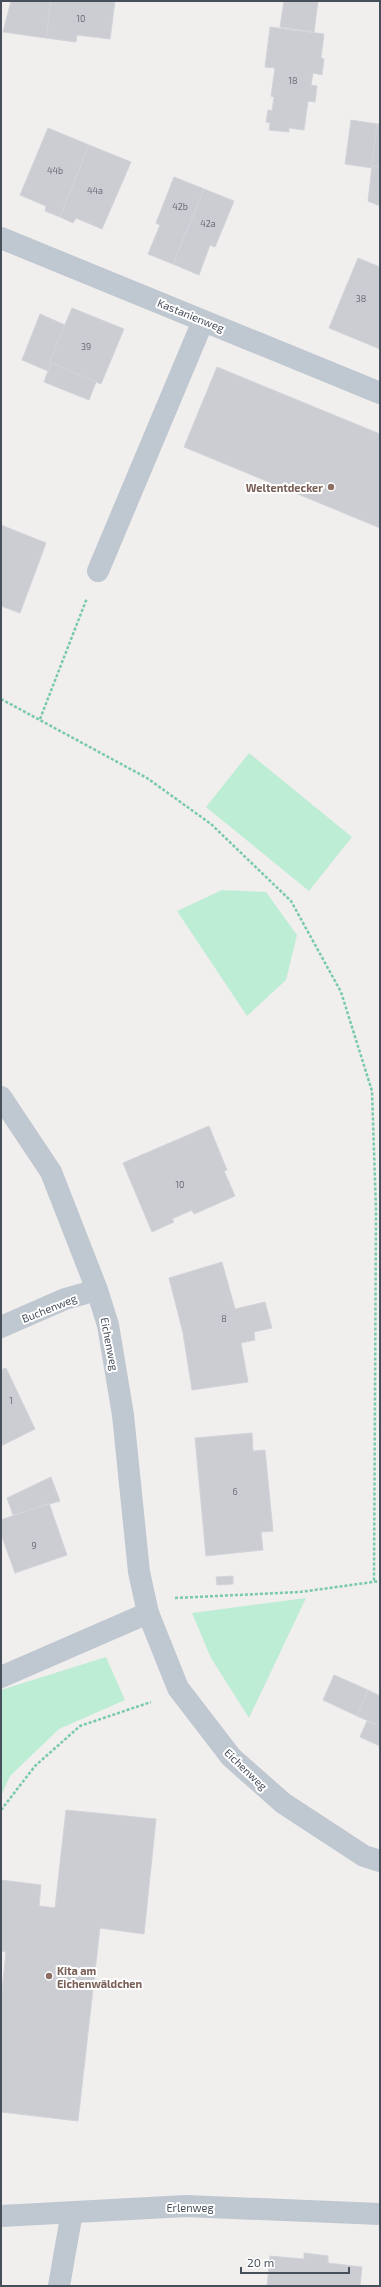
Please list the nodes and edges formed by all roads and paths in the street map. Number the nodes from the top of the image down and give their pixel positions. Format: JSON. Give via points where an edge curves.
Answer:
{"nodes":[{"id":1,"x":1,"y":238,"type":"edge"},
{"id":2,"x":203,"y":321,"type":"junction"},
{"id":3,"x":380,"y":393,"type":"edge"},
{"id":4,"x":98,"y":571,"type":"joint"},
{"id":5,"x":1,"y":699,"type":"edge"},
{"id":6,"x":40,"y":719,"type":"junction"},
{"id":7,"x":1,"y":1097,"type":"edge"},
{"id":8,"x":97,"y":1290,"type":"junction"},
{"id":9,"x":1,"y":1327,"type":"edge"},
{"id":10,"x":380,"y":1581,"type":"edge"},
{"id":11,"x":374,"y":1582,"type":"junction"},
{"id":12,"x":148,"y":1613,"type":"junction"},
{"id":13,"x":1,"y":1677,"type":"edge"},
{"id":14,"x":178,"y":1688,"type":"junction"},
{"id":15,"x":1,"y":1810,"type":"edge"},
{"id":16,"x":380,"y":1861,"type":"edge"},
{"id":17,"x":72,"y":2212,"type":"junction"},
{"id":18,"x":380,"y":2214,"type":"edge"},
{"id":19,"x":1,"y":2216,"type":"edge"},
{"id":20,"x":59,"y":2286,"type":"edge"}],
"edges":[{"from":1,"to":2,"type":"street","name":"Kastanienweg"},
{"from":2,"to":3,"type":"street","name":"Kastanienweg"},
{"from":2,"to":4,"type":"street"},
{"from":4,"to":6,"type":"path"},
{"from":5,"to":6,"type":"path"},
{"from":6,"to":11,"type":"path","via":[[148,778],[211,824],[291,901],[341,992],[372,1091],[376,1210]]},
{"from":7,"to":8,"type":"street","name":"Eichenweg","via":[[50,1172]]},
{"from":8,"to":9,"type":"street","name":"Buchenweg","via":[[65,1299]]},
{"from":8,"to":12,"type":"street","name":"Eichenweg","via":[[108,1325],[123,1415],[139,1572]]},
{"from":10,"to":11,"type":"path"},
{"from":11,"to":12,"type":"path","via":[[300,1592],[172,1598]]},
{"from":12,"to":13,"type":"street"},
{"from":12,"to":14,"type":"street","name":"Eichenweg"},
{"from":14,"to":15,"type":"path","via":[[147,1704],[80,1726],[35,1766]]},
{"from":14,"to":16,"type":"street","name":"Eichenweg","via":[[231,1757],[283,1803],[364,1856]]},
{"from":17,"to":18,"type":"street","name":"Erlenweg","via":[[186,2206]]},
{"from":17,"to":19,"type":"street","name":"Erlenweg"},
{"from":17,"to":20,"type":"street"}]}
